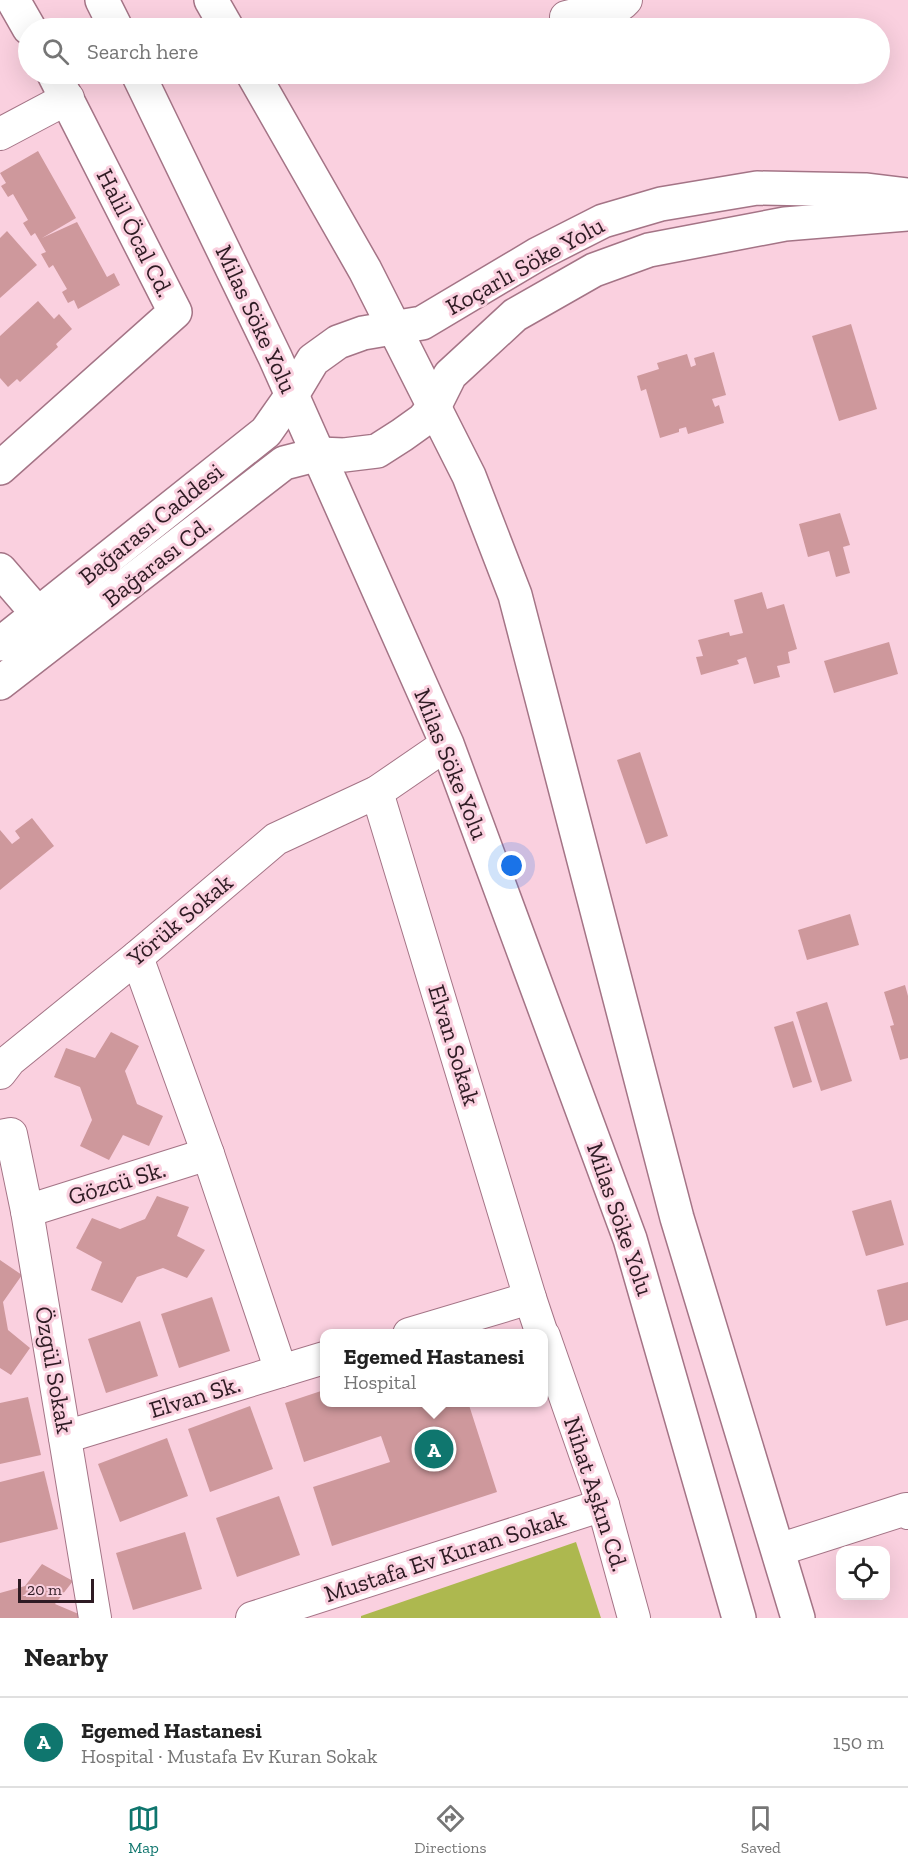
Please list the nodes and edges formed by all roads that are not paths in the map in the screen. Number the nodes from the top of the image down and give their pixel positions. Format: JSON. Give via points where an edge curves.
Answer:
{"nodes":[{"id":1,"x":13,"y":0,"type":"edge"},
{"id":2,"x":102,"y":0,"type":"edge"},
{"id":3,"x":211,"y":0,"type":"edge"},
{"id":4,"x":626,"y":0,"type":"edge"},
{"id":5,"x":566,"y":17,"type":"dead end"},
{"id":6,"x":23,"y":18,"type":"edge"},
{"id":7,"x":111,"y":18,"type":"edge"},
{"id":8,"x":221,"y":18,"type":"edge"},
{"id":9,"x":143,"y":84,"type":"edge"},
{"id":10,"x":259,"y":84,"type":"edge"},
{"id":11,"x":61,"y":86,"type":"edge"},
{"id":12,"x":0,"y":134,"type":"edge"},
{"id":13,"x":908,"y":195,"type":"edge"},
{"id":14,"x":908,"y":214,"type":"edge"},
{"id":15,"x":394,"y":327,"type":"junction"},
{"id":16,"x":292,"y":395,"type":"junction"},
{"id":17,"x":434,"y":407,"type":"junction"},
{"id":18,"x":319,"y":454,"type":"junction"},
{"id":19,"x":0,"y":468,"type":"edge"},
{"id":20,"x":0,"y":570,"type":"edge"},
{"id":21,"x":38,"y":614,"type":"junction"},
{"id":22,"x":0,"y":644,"type":"edge"},
{"id":23,"x":0,"y":683,"type":"edge"},
{"id":24,"x":447,"y":744,"type":"junction"},
{"id":25,"x":377,"y":792,"type":"junction"},
{"id":26,"x":137,"y":957,"type":"junction"},
{"id":27,"x":0,"y":1072,"type":"edge"},
{"id":28,"x":0,"y":1136,"type":"edge"},
{"id":29,"x":208,"y":1155,"type":"junction"},
{"id":30,"x":27,"y":1211,"type":"junction"},
{"id":31,"x":530,"y":1298,"type":"junction"},
{"id":32,"x":426,"y":1329,"type":"edge"},
{"id":33,"x":541,"y":1329,"type":"edge"},
{"id":34,"x":548,"y":1349,"type":"edge"},
{"id":35,"x":320,"y":1359,"type":"edge"},
{"id":36,"x":281,"y":1371,"type":"junction"},
{"id":37,"x":65,"y":1437,"type":"junction"},
{"id":38,"x":603,"y":1505,"type":"junction"},
{"id":39,"x":908,"y":1514,"type":"edge"},
{"id":40,"x":778,"y":1550,"type":"junction"},
{"id":41,"x":333,"y":1605,"type":"edge"},
{"id":42,"x":95,"y":1618,"type":"edge"},
{"id":43,"x":252,"y":1618,"type":"edge"},
{"id":44,"x":634,"y":1618,"type":"edge"},
{"id":45,"x":739,"y":1618,"type":"edge"},
{"id":46,"x":798,"y":1618,"type":"edge"}],
"edges":[{"from":1,"to":6,"type":"main road"},
{"from":2,"to":7,"type":"main road"},
{"from":3,"to":8,"type":"main road"},
{"from":4,"to":5,"type":"street"},
{"from":9,"to":16,"type":"main road","name":"Milas Söke Yolu"},
{"from":10,"to":15,"type":"main road"},
{"from":11,"to":12,"type":"street"},
{"from":11,"to":19,"type":"main road","name":"Halil Öcal Cd.","via":[[175,312]]},
{"from":13,"to":15,"type":"main road","name":"Koçarlı Söke Yolu","via":[[865,190],[757,188],[661,204],[603,221],[538,254],[422,323]]},
{"from":14,"to":17,"type":"main road","name":"Koçarlı Söke Yolu","via":[[785,224],[649,250],[594,270],[515,315],[450,375]]},
{"from":15,"to":16,"type":"main road","via":[[338,342],[313,360]]},
{"from":15,"to":17,"type":"main road"},
{"from":16,"to":18,"type":"main road","name":"Milas Söke Yolu"},
{"from":16,"to":21,"type":"main road","name":"Bağarası Caddesi","via":[[266,432]]},
{"from":17,"to":18,"type":"main road","via":[[423,420],[377,451]]},
{"from":17,"to":40,"type":"main road","via":[[469,476],[515,595],[677,1218]]},
{"from":18,"to":23,"type":"main road","name":"Bağarası Cd.","via":[[284,463]]},
{"from":18,"to":24,"type":"main road","name":"Milas Söke Yolu"},
{"from":20,"to":21,"type":"main road"},
{"from":21,"to":22,"type":"main road","name":"Bağarası Caddesi"},
{"from":24,"to":25,"type":"street","name":"Yörük Sokak"},
{"from":24,"to":45,"type":"main road","name":"Milas Söke Yolu","via":[[630,1239]]},
{"from":25,"to":26,"type":"street","name":"Yörük Sokak","via":[[276,839]]},
{"from":25,"to":31,"type":"street","name":"Elvan Sokak"},
{"from":26,"to":27,"type":"street","name":"Yörük Sokak"},
{"from":26,"to":29,"type":"street"},
{"from":28,"to":30,"type":"street","name":"Özgül Sokak","via":[[10,1134]]},
{"from":29,"to":30,"type":"street","name":"Gözcü Sk."},
{"from":29,"to":36,"type":"street"},
{"from":30,"to":37,"type":"street","name":"Özgül Sokak"},
{"from":31,"to":32,"type":"street"},
{"from":31,"to":33,"type":"street","name":"Nihat Aşkın Cd."},
{"from":34,"to":38,"type":"street","name":"Nihat Aşkın Cd."},
{"from":35,"to":36,"type":"street","name":"Elvan Sk."},
{"from":36,"to":37,"type":"street","name":"Elvan Sk."},
{"from":37,"to":42,"type":"street","name":"Özgül Sokak"},
{"from":38,"to":41,"type":"street","name":"Mustafa Ev Kuran Sokak"},
{"from":38,"to":44,"type":"street","name":"Nihat Aşkın Cd."},
{"from":39,"to":40,"type":"street","via":[[906,1509]]},
{"from":40,"to":46,"type":"main road"},
{"from":41,"to":43,"type":"street","name":"Mustafa Ev Kuran Sokak"}]}
